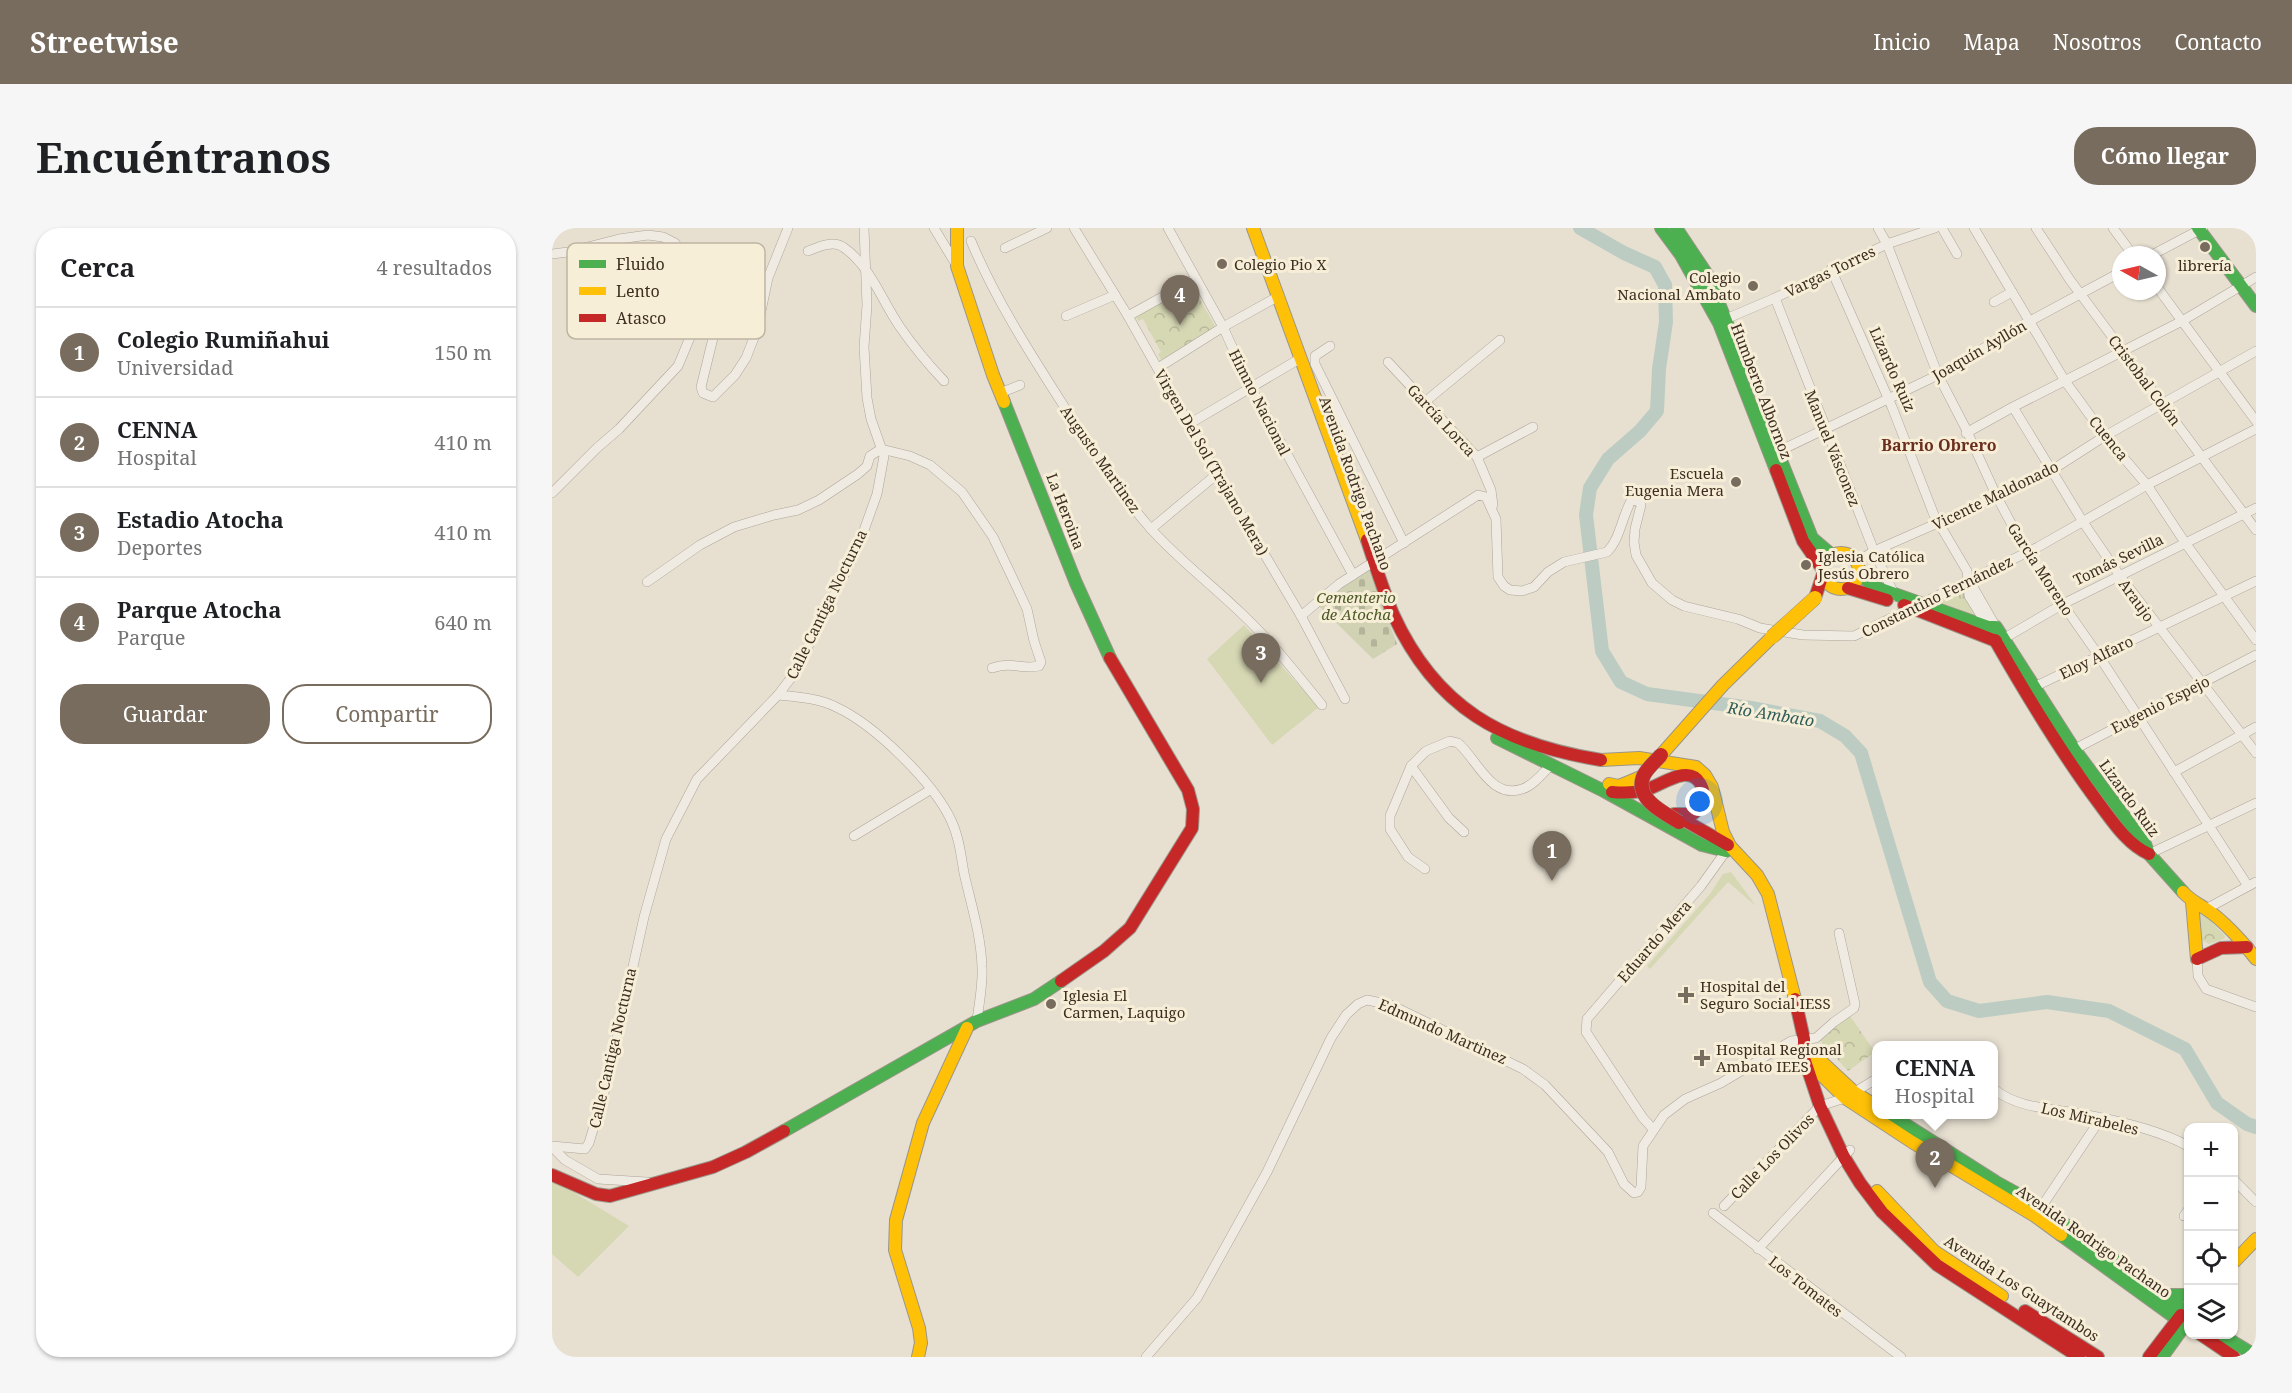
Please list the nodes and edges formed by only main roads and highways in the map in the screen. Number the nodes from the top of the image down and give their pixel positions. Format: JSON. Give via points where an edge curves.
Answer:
{"nodes":[{"id":1,"x":957,"y":228,"type":"edge"},
{"id":2,"x":1247,"y":228,"type":"edge"},
{"id":3,"x":1253,"y":228,"type":"edge"},
{"id":4,"x":1661,"y":228,"type":"edge"},
{"id":5,"x":1676,"y":228,"type":"edge"},
{"id":6,"x":2200,"y":229,"type":"edge"},
{"id":7,"x":1276,"y":298,"type":"junction"},
{"id":8,"x":2256,"y":306,"type":"edge"},
{"id":9,"x":1723,"y":320,"type":"junction"},
{"id":10,"x":1774,"y":454,"type":"junction"},
{"id":11,"x":1832,"y":555,"type":"junction"},
{"id":12,"x":1371,"y":564,"type":"junction"},
{"id":13,"x":1858,"y":567,"type":"junction"},
{"id":14,"x":1823,"y":572,"type":"junction"},
{"id":15,"x":1833,"y":587,"type":"junction"},
{"id":16,"x":1848,"y":588,"type":"junction"},
{"id":17,"x":1815,"y":598,"type":"junction"},
{"id":18,"x":1916,"y":605,"type":"junction"},
{"id":19,"x":1996,"y":634,"type":"junction"},
{"id":20,"x":1527,"y":742,"type":"junction"},
{"id":21,"x":2069,"y":752,"type":"junction"},
{"id":22,"x":1661,"y":755,"type":"junction"},
{"id":23,"x":1643,"y":776,"type":"junction"},
{"id":24,"x":1604,"y":792,"type":"junction"},
{"id":25,"x":1676,"y":818,"type":"junction"},
{"id":26,"x":1728,"y":849,"type":"junction"},
{"id":27,"x":2192,"y":902,"type":"junction"},
{"id":28,"x":2247,"y":947,"type":"junction"},
{"id":29,"x":2256,"y":959,"type":"edge"},
{"id":30,"x":972,"y":1024,"type":"junction"},
{"id":31,"x":1804,"y":1039,"type":"joint"},
{"id":32,"x":1808,"y":1055,"type":"junction"},
{"id":33,"x":1816,"y":1071,"type":"junction"},
{"id":34,"x":1850,"y":1095,"type":"junction"},
{"id":35,"x":1824,"y":1104,"type":"junction"},
{"id":36,"x":1872,"y":1104,"type":"edge"},
{"id":37,"x":1872,"y":1110,"type":"edge"},
{"id":38,"x":1886,"y":1119,"type":"edge"},
{"id":39,"x":1894,"y":1119,"type":"edge"},
{"id":40,"x":1915,"y":1138,"type":"junction"},
{"id":41,"x":552,"y":1175,"type":"edge"},
{"id":42,"x":2038,"y":1212,"type":"junction"},
{"id":43,"x":2256,"y":1239,"type":"edge"},
{"id":44,"x":2238,"y":1258,"type":"edge"},
{"id":45,"x":2165,"y":1295,"type":"junction"},
{"id":46,"x":2184,"y":1295,"type":"edge"},
{"id":47,"x":2184,"y":1316,"type":"edge"},
{"id":48,"x":2184,"y":1317,"type":"edge"},
{"id":49,"x":2184,"y":1320,"type":"edge"},
{"id":50,"x":2184,"y":1321,"type":"edge"},
{"id":51,"x":2206,"y":1339,"type":"edge"},
{"id":52,"x":2227,"y":1339,"type":"edge"},
{"id":53,"x":2074,"y":1352,"type":"edge"},
{"id":54,"x":2256,"y":1356,"type":"edge"},
{"id":55,"x":918,"y":1357,"type":"edge"},
{"id":56,"x":2098,"y":1357,"type":"edge"},
{"id":57,"x":2149,"y":1357,"type":"edge"},
{"id":58,"x":2162,"y":1357,"type":"edge"},
{"id":59,"x":2234,"y":1357,"type":"edge"}],
"edges":[{"from":1,"to":30,"type":"main road","name":"La Heroina","via":[[957,266],[1000,393],[1076,583],[1107,654],[1188,790],[1193,809],[1192,828],[1130,928],[1104,951],[1034,999]]},
{"from":2,"to":7,"type":"main road","name":"Avenida Rodrigo Pachano"},
{"from":3,"to":7,"type":"main road","name":"Avenida Rodrigo Pachano"},
{"from":4,"to":9,"type":"main road","name":"Humberto Albornoz"},
{"from":5,"to":9,"type":"main road","name":"Humberto Albornoz","via":[[1698,257]]},
{"from":6,"to":8,"type":"main road"},
{"from":7,"to":12,"type":"main road","name":"Avenida Rodrigo Pachano"},
{"from":9,"to":10,"type":"main road","name":"Humberto Albornoz"},
{"from":10,"to":11,"type":"main road","name":"Humberto Albornoz","via":[[1812,538]]},
{"from":10,"to":14,"type":"main road","name":"Humberto Albornoz","via":[[1803,541]]},
{"from":11,"to":13,"type":"main road","via":[[1843,553],[1853,558]]},
{"from":11,"to":14,"type":"main road"},
{"from":12,"to":20,"type":"main road","name":"Avenida Rodrigo Pachano","via":[[1402,632],[1432,677],[1464,710]]},
{"from":12,"to":24,"type":"main road","name":"Avenida Rodrigo Pachano","via":[[1404,647],[1429,685],[1486,733]]},
{"from":13,"to":16,"type":"main road","via":[[1856,581]]},
{"from":13,"to":18,"type":"main road","via":[[1872,586]]},
{"from":14,"to":15,"type":"main road"},
{"from":14,"to":17,"type":"main road"},
{"from":15,"to":16,"type":"main road"},
{"from":15,"to":17,"type":"main road"},
{"from":16,"to":18,"type":"main road"},
{"from":17,"to":22,"type":"main road","bridge":true,"via":[[1723,685]]},
{"from":18,"to":19,"type":"main road"},
{"from":19,"to":21,"type":"main road","name":"Lizardo Ruiz","via":[[2034,687]]},
{"from":19,"to":21,"type":"main road","name":"Lizardo Ruiz","via":[[2044,724]]},
{"from":20,"to":23,"type":"main road","via":[[1604,783],[1619,786]]},
{"from":20,"to":26,"type":"main road","via":[[1605,761],[1639,758],[1696,767],[1712,787]]},
{"from":21,"to":27,"type":"main road","name":"Lizardo Ruiz"},
{"from":22,"to":23,"type":"main road","bridge":true},
{"from":22,"to":25,"type":"main road","bridge":true,"via":[[1647,778],[1647,789],[1652,799]]},
{"from":23,"to":25,"type":"main road","bridge":true,"via":[[1642,788],[1649,802]]},
{"from":24,"to":25,"type":"main road","via":[[1627,794],[1683,774],[1693,776],[1701,782],[1703,802],[1692,815]]},
{"from":24,"to":26,"type":"main road","name":"Avenida Rodrigo Pachano","via":[[1702,845]]},
{"from":25,"to":26,"type":"main road","via":[[1714,836]]},
{"from":26,"to":31,"type":"main road","name":"Avenida Rodrigo Pachano","via":[[1754,880],[1772,912]]},
{"from":27,"to":28,"type":"main road","name":"Lizardo Ruiz","via":[[2206,909]]},
{"from":27,"to":28,"type":"main road","via":[[2196,959],[2219,947]]},
{"from":28,"to":29,"type":"main road","name":"Lizardo Ruiz"},
{"from":30,"to":41,"type":"main road","via":[[713,1167],[610,1196]]},
{"from":30,"to":55,"type":"main road","via":[[923,1123],[894,1233],[901,1276],[922,1332]]},
{"from":31,"to":32,"type":"main road","name":"Avenida Los Guaytambos"},
{"from":32,"to":33,"type":"main road","name":"Avenida Rodrigo Pachano"},
{"from":32,"to":34,"type":"main road","name":"Avenida Rodrigo Pachano"},
{"from":32,"to":35,"type":"main road","name":"Avenida Los Guaytambos"},
{"from":33,"to":34,"type":"main road","name":"Avenida Rodrigo Pachano"},
{"from":33,"to":35,"type":"main road","name":"Avenida Los Guaytambos"},
{"from":34,"to":36,"type":"main road","name":"Avenida Rodrigo Pachano"},
{"from":34,"to":37,"type":"main road","name":"Avenida Rodrigo Pachano"},
{"from":35,"to":53,"type":"main road","name":"Avenida Los Guaytambos","via":[[1847,1154],[1885,1209],[1939,1260]]},
{"from":38,"to":40,"type":"main road","name":"Avenida Rodrigo Pachano"},
{"from":39,"to":40,"type":"main road","name":"Avenida Rodrigo Pachano"},
{"from":40,"to":42,"type":"main road","name":"Avenida Rodrigo Pachano"},
{"from":42,"to":45,"type":"main road","name":"Avenida Rodrigo Pachano"},
{"from":42,"to":48,"type":"main road","name":"Avenida Rodrigo Pachano"},
{"from":43,"to":44,"type":"main road"},
{"from":45,"to":46,"type":"main road"},
{"from":45,"to":47,"type":"main road","name":"Avenida Rodrigo Pachano"},
{"from":49,"to":57,"type":"main road"},
{"from":50,"to":58,"type":"main road"},
{"from":51,"to":59,"type":"main road"},
{"from":52,"to":54,"type":"main road"},
{"from":53,"to":56,"type":"main road","name":"Avenida Los Guaytambos"}]}
